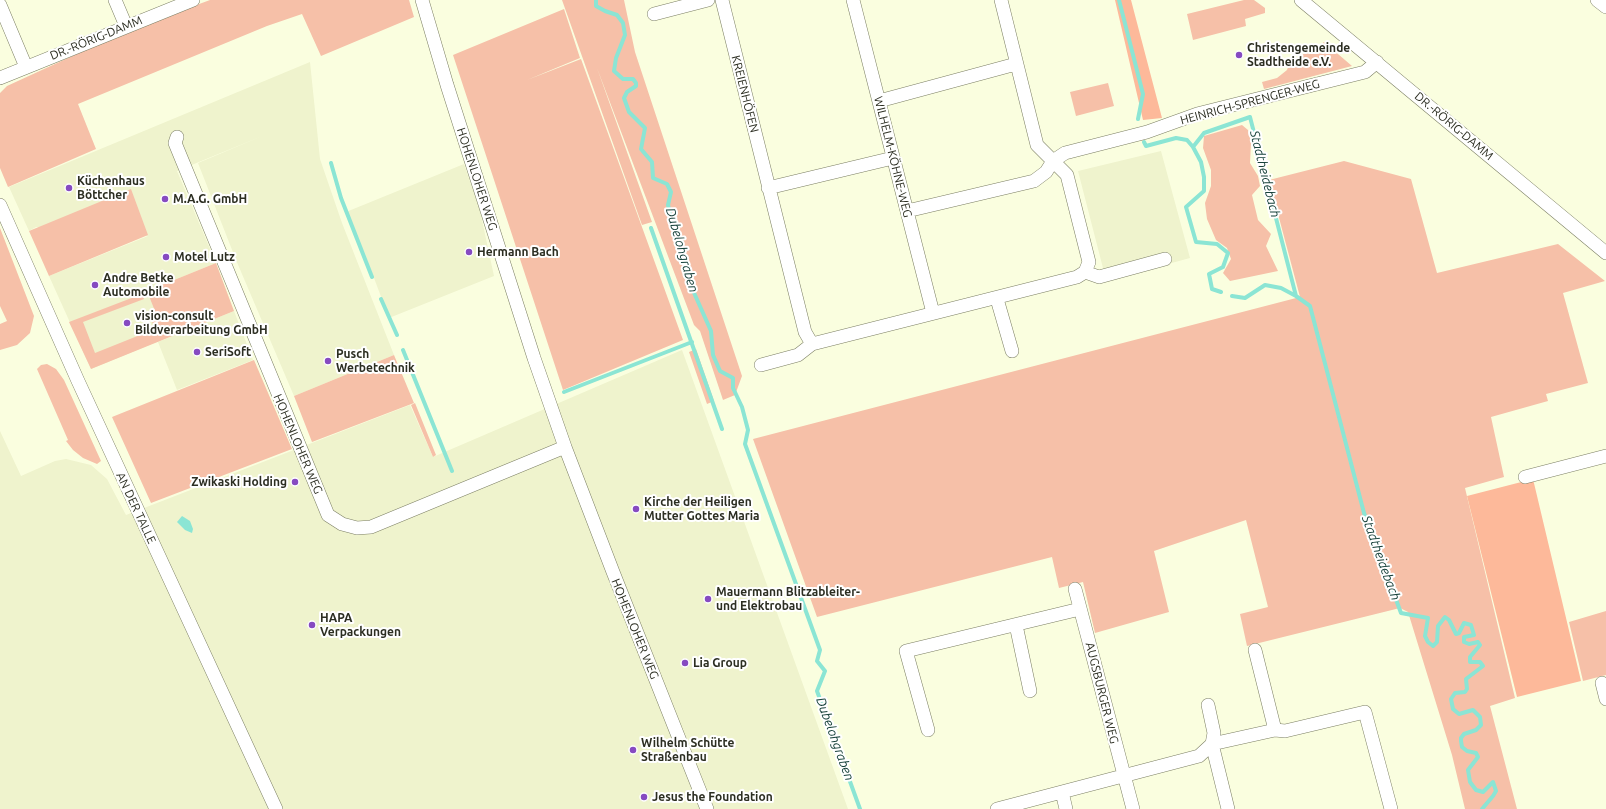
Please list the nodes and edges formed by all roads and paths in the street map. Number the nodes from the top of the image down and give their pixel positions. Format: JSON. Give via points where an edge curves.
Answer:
{"nodes":[{"id":1,"x":115,"y":0,"type":"edge"},
{"id":2,"x":193,"y":0,"type":"edge"},
{"id":3,"x":422,"y":0,"type":"edge"},
{"id":4,"x":708,"y":0,"type":"edge"},
{"id":5,"x":722,"y":0,"type":"edge"},
{"id":6,"x":853,"y":0,"type":"edge"},
{"id":7,"x":1001,"y":0,"type":"edge"},
{"id":8,"x":1301,"y":0,"type":"edge"},
{"id":9,"x":1597,"y":0,"type":"edge"},
{"id":10,"x":0,"y":5,"type":"edge"},
{"id":11,"x":1606,"y":7,"type":"edge"},
{"id":12,"x":654,"y":14,"type":"dead end"},
{"id":13,"x":126,"y":26,"type":"junction"},
{"id":14,"x":1377,"y":62,"type":"junction"},
{"id":15,"x":1016,"y":64,"type":"junction"},
{"id":16,"x":26,"y":67,"type":"junction"},
{"id":17,"x":0,"y":78,"type":"edge"},
{"id":18,"x":879,"y":101,"type":"junction"},
{"id":19,"x":177,"y":137,"type":"dead end"},
{"id":20,"x":893,"y":158,"type":"junction"},
{"id":21,"x":1053,"y":161,"type":"junction"},
{"id":22,"x":768,"y":188,"type":"junction"},
{"id":23,"x":0,"y":205,"type":"edge"},
{"id":24,"x":907,"y":211,"type":"junction"},
{"id":25,"x":1606,"y":253,"type":"edge"},
{"id":26,"x":1165,"y":260,"type":"dead end"},
{"id":27,"x":1085,"y":272,"type":"junction"},
{"id":28,"x":997,"y":298,"type":"junction"},
{"id":29,"x":933,"y":314,"type":"junction"},
{"id":30,"x":812,"y":344,"type":"junction"},
{"id":31,"x":1012,"y":351,"type":"dead end"},
{"id":32,"x":761,"y":365,"type":"dead end"},
{"id":33,"x":565,"y":447,"type":"junction"},
{"id":34,"x":1606,"y":456,"type":"edge"},
{"id":35,"x":1526,"y":477,"type":"dead end"},
{"id":36,"x":1075,"y":589,"type":"dead end"},
{"id":37,"x":1080,"y":609,"type":"junction"},
{"id":38,"x":1016,"y":625,"type":"junction"},
{"id":39,"x":1255,"y":650,"type":"dead end"},
{"id":40,"x":1602,"y":683,"type":"dead end"},
{"id":41,"x":1030,"y":691,"type":"dead end"},
{"id":42,"x":1606,"y":699,"type":"edge"},
{"id":43,"x":1208,"y":705,"type":"dead end"},
{"id":44,"x":928,"y":730,"type":"dead end"},
{"id":45,"x":1275,"y":730,"type":"junction"},
{"id":46,"x":1212,"y":744,"type":"junction"},
{"id":47,"x":1123,"y":776,"type":"junction"},
{"id":48,"x":1062,"y":792,"type":"junction"},
{"id":49,"x":276,"y":809,"type":"edge"},
{"id":50,"x":707,"y":809,"type":"edge"},
{"id":51,"x":997,"y":809,"type":"edge"},
{"id":52,"x":1066,"y":809,"type":"edge"},
{"id":53,"x":1132,"y":809,"type":"edge"},
{"id":54,"x":1228,"y":809,"type":"edge"},
{"id":55,"x":1391,"y":809,"type":"edge"}],
"edges":[{"from":1,"to":13,"type":"street"},
{"from":2,"to":13,"type":"street","name":"DR.-RÖRIG-DAMM"},
{"from":3,"to":33,"type":"street","name":"HOHENLOHER WEG","via":[[534,358]]},
{"from":4,"to":12,"type":"street"},
{"from":5,"to":22,"type":"street","name":"KREIENHÖFEN"},
{"from":6,"to":18,"type":"street","name":"WILHELM-KÖHNE-WEG"},
{"from":7,"to":15,"type":"street"},
{"from":8,"to":14,"type":"street","name":"DR.-RÖRIG-DAMM"},
{"from":9,"to":11,"type":"street"},
{"from":10,"to":16,"type":"street"},
{"from":13,"to":16,"type":"street","name":"DR.-RÖRIG-DAMM"},
{"from":14,"to":21,"type":"street","name":"HEINRICH-SPRENGER-WEG","via":[[1365,72],[1197,114],[1147,132],[1065,153]]},
{"from":14,"to":25,"type":"street","name":"DR.-RÖRIG-DAMM"},
{"from":15,"to":18,"type":"street"},
{"from":15,"to":21,"type":"street","via":[[1037,145]]},
{"from":16,"to":17,"type":"street","name":"DR.-RÖRIG-DAMM"},
{"from":18,"to":20,"type":"street","name":"WILHELM-KÖHNE-WEG"},
{"from":19,"to":33,"type":"street","name":"HOHENLOHER WEG","via":[[175,143],[328,515],[342,524],[357,528],[371,527]]},
{"from":20,"to":22,"type":"street"},
{"from":20,"to":24,"type":"street","name":"WILHELM-KÖHNE-WEG"},
{"from":21,"to":24,"type":"street","via":[[1046,172],[1034,181]]},
{"from":21,"to":27,"type":"street","via":[[1067,176],[1089,262]]},
{"from":22,"to":30,"type":"street","name":"KREIENHÖFEN","via":[[805,332]]},
{"from":23,"to":49,"type":"street","name":"AN DER TALLE","via":[[78,381]]},
{"from":24,"to":29,"type":"street","name":"WILHELM-KÖHNE-WEG"},
{"from":26,"to":27,"type":"street","via":[[1099,277]]},
{"from":27,"to":28,"type":"street","via":[[1077,277]]},
{"from":28,"to":29,"type":"street"},
{"from":28,"to":31,"type":"street"},
{"from":29,"to":30,"type":"street"},
{"from":30,"to":32,"type":"street","via":[[798,355]]},
{"from":33,"to":50,"type":"street","name":"HOHENLOHER WEG"},
{"from":34,"to":35,"type":"street"},
{"from":36,"to":37,"type":"street","name":"AUGSBURGER WEG"},
{"from":37,"to":38,"type":"street"},
{"from":37,"to":47,"type":"street","name":"AUGSBURGER WEG"},
{"from":38,"to":41,"type":"street"},
{"from":38,"to":44,"type":"street","via":[[906,651]]},
{"from":39,"to":45,"type":"street"},
{"from":40,"to":42,"type":"street"},
{"from":43,"to":46,"type":"street","via":[[1214,733]]},
{"from":45,"to":46,"type":"street"},
{"from":45,"to":55,"type":"street","via":[[1285,731],[1365,712]]},
{"from":46,"to":47,"type":"street","via":[[1199,756]]},
{"from":46,"to":54,"type":"street"},
{"from":47,"to":48,"type":"street"},
{"from":47,"to":53,"type":"street","name":"AUGSBURGER WEG"},
{"from":48,"to":51,"type":"street"},
{"from":48,"to":52,"type":"street"}]}
